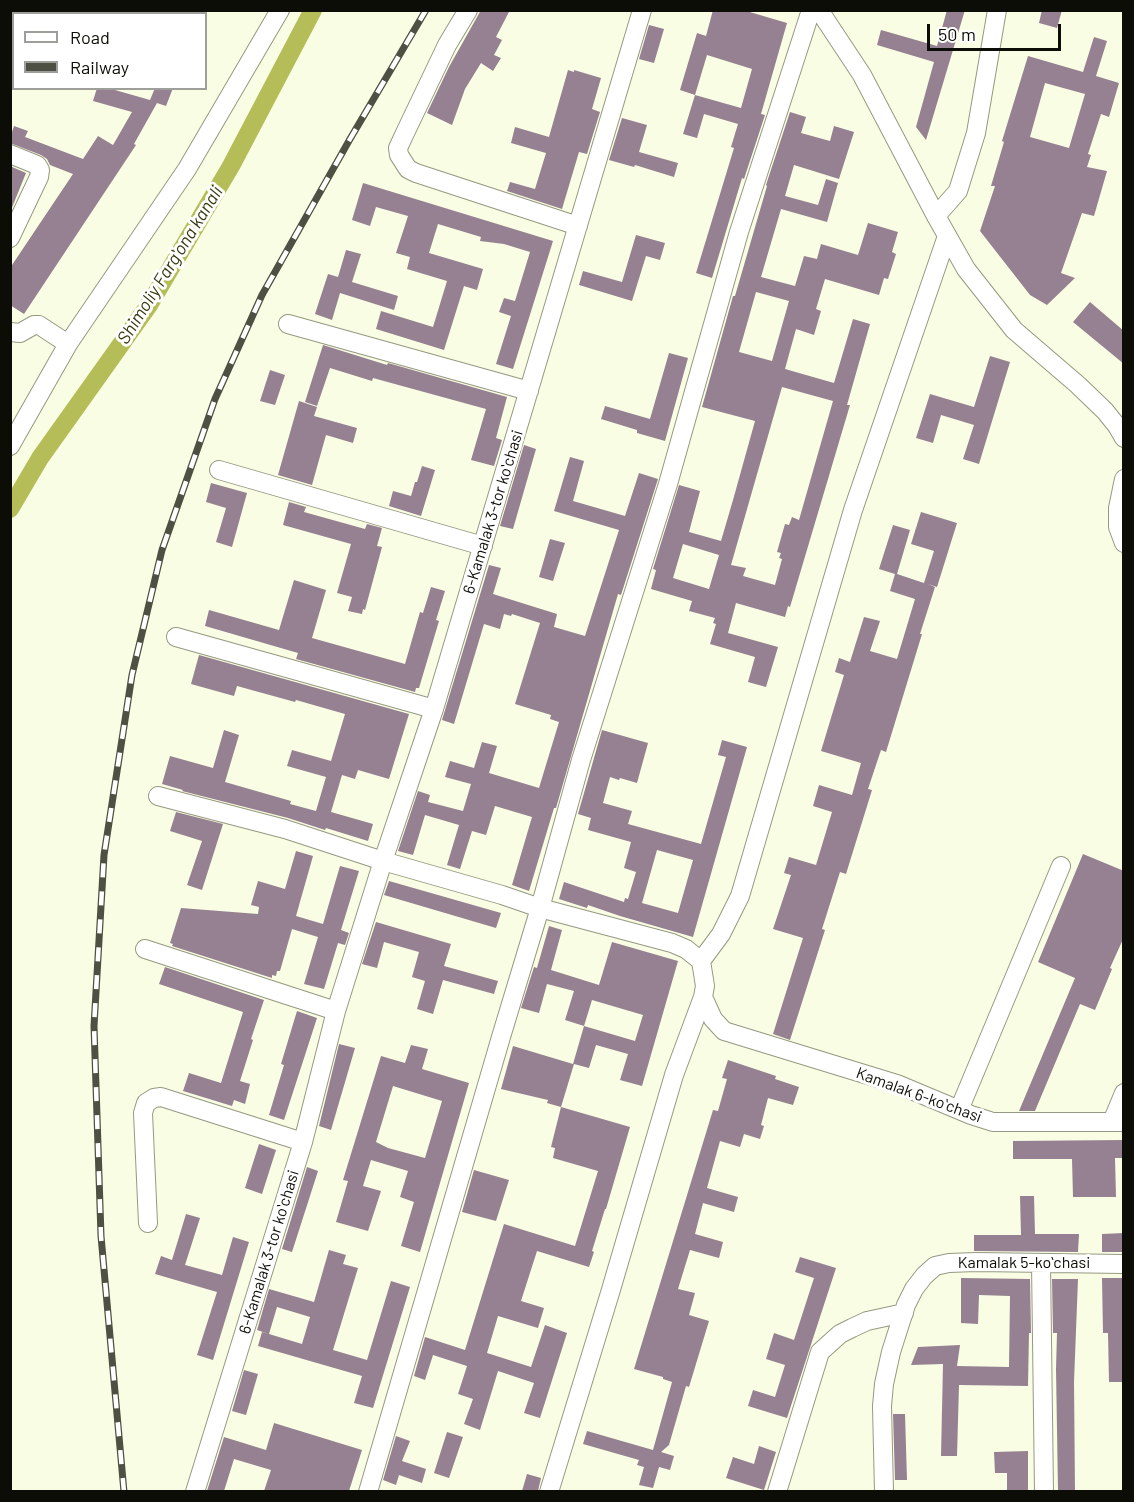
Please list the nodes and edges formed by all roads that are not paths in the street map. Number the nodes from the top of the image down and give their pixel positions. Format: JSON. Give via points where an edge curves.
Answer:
{"nodes":[{"id":1,"x":280,"y":10,"type":"edge"},
{"id":2,"x":468,"y":10,"type":"edge"},
{"id":3,"x":642,"y":10,"type":"edge"},
{"id":4,"x":812,"y":10,"type":"edge"},
{"id":5,"x":819,"y":10,"type":"edge"},
{"id":6,"x":997,"y":10,"type":"edge"},
{"id":7,"x":10,"y":154,"type":"edge"},
{"id":8,"x":936,"y":216,"type":"junction"},
{"id":9,"x":578,"y":226,"type":"junction"},
{"id":10,"x":947,"y":236,"type":"junction"},
{"id":11,"x":10,"y":238,"type":"edge"},
{"id":12,"x":288,"y":324,"type":"dead end"},
{"id":13,"x":10,"y":332,"type":"edge"},
{"id":14,"x":68,"y":344,"type":"junction"},
{"id":15,"x":529,"y":391,"type":"junction"},
{"id":16,"x":1124,"y":438,"type":"edge"},
{"id":17,"x":10,"y":446,"type":"edge"},
{"id":18,"x":219,"y":470,"type":"dead end"},
{"id":19,"x":1124,"y":479,"type":"edge"},
{"id":20,"x":1124,"y":543,"type":"edge"},
{"id":21,"x":483,"y":546,"type":"junction"},
{"id":22,"x":176,"y":637,"type":"dead end"},
{"id":23,"x":434,"y":709,"type":"junction"},
{"id":24,"x":158,"y":796,"type":"dead end"},
{"id":25,"x":383,"y":861,"type":"junction"},
{"id":26,"x":1061,"y":866,"type":"dead end"},
{"id":27,"x":540,"y":908,"type":"junction"},
{"id":28,"x":145,"y":949,"type":"dead end"},
{"id":29,"x":701,"y":961,"type":"junction"},
{"id":30,"x":703,"y":997,"type":"junction"},
{"id":31,"x":336,"y":1011,"type":"junction"},
{"id":32,"x":1124,"y":1093,"type":"edge"},
{"id":33,"x":959,"y":1110,"type":"junction"},
{"id":34,"x":1118,"y":1122,"type":"edge"},
{"id":35,"x":303,"y":1142,"type":"junction"},
{"id":36,"x":148,"y":1222,"type":"dead end"},
{"id":37,"x":1041,"y":1263,"type":"junction"},
{"id":38,"x":1124,"y":1264,"type":"edge"},
{"id":39,"x":904,"y":1313,"type":"junction"},
{"id":40,"x":195,"y":1491,"type":"edge"},
{"id":41,"x":368,"y":1491,"type":"edge"},
{"id":42,"x":549,"y":1491,"type":"edge"},
{"id":43,"x":777,"y":1491,"type":"edge"},
{"id":44,"x":884,"y":1491,"type":"edge"},
{"id":45,"x":1044,"y":1491,"type":"edge"}],
"edges":[{"from":1,"to":14,"type":"street","via":[[187,169]]},
{"from":2,"to":9,"type":"street","via":[[405,133],[399,155],[408,169],[416,173]]},
{"from":3,"to":9,"type":"street","name":"6-Kamalak 3-tor koʻchasi"},
{"from":4,"to":27,"type":"street","via":[[740,232]]},
{"from":5,"to":8,"type":"street","via":[[862,75]]},
{"from":6,"to":8,"type":"street","via":[[976,133],[958,191]]},
{"from":7,"to":11,"type":"street","via":[[40,170]]},
{"from":8,"to":10,"type":"street"},
{"from":9,"to":15,"type":"street","name":"6-Kamalak 3-tor koʻchasi"},
{"from":10,"to":16,"type":"street","via":[[966,269],[1014,330],[1105,411]]},
{"from":10,"to":29,"type":"street","via":[[854,510],[740,896],[721,934]]},
{"from":12,"to":15,"type":"street"},
{"from":13,"to":14,"type":"street","via":[[20,333],[39,325]]},
{"from":14,"to":17,"type":"street"},
{"from":15,"to":21,"type":"street","name":"6-Kamalak 3-tor koʻchasi"},
{"from":18,"to":21,"type":"street"},
{"from":19,"to":20,"type":"street","via":[[1118,508],[1118,527]]},
{"from":21,"to":23,"type":"street","name":"6-Kamalak 3-tor koʻchasi"},
{"from":22,"to":23,"type":"street"},
{"from":23,"to":25,"type":"street","name":"6-Kamalak 3-tor koʻchasi"},
{"from":24,"to":25,"type":"street","via":[[285,829]]},
{"from":25,"to":27,"type":"street"},
{"from":25,"to":31,"type":"street","name":"6-Kamalak 3-tor koʻchasi"},
{"from":26,"to":33,"type":"street"},
{"from":27,"to":29,"type":"street","via":[[672,943]]},
{"from":27,"to":41,"type":"street"},
{"from":28,"to":31,"type":"street"},
{"from":29,"to":30,"type":"street"},
{"from":30,"to":33,"type":"street","name":"Kamalak 6-koʻchasi","via":[[713,1019],[724,1031],[897,1084]]},
{"from":30,"to":42,"type":"street","via":[[674,1075]]},
{"from":31,"to":35,"type":"street","name":"6-Kamalak 3-tor koʻchasi"},
{"from":32,"to":34,"type":"street"},
{"from":33,"to":34,"type":"street","name":"Kamalak 6-koʻchasi","via":[[993,1122]]},
{"from":35,"to":36,"type":"street","via":[[161,1096],[153,1098],[146,1103],[143,1113]]},
{"from":35,"to":40,"type":"street","name":"6-Kamalak 3-tor koʻchasi"},
{"from":37,"to":38,"type":"street","name":"Kamalak 5-koʻchasi"},
{"from":37,"to":39,"type":"street","name":"Kamalak 5-koʻchasi","via":[[958,1262],[935,1266],[914,1289]]},
{"from":37,"to":45,"type":"street"},
{"from":39,"to":43,"type":"street","via":[[867,1321],[840,1334],[820,1352]]},
{"from":39,"to":44,"type":"street","name":"Kamalak 5-koʻchasi","via":[[884,1384]]}]}
